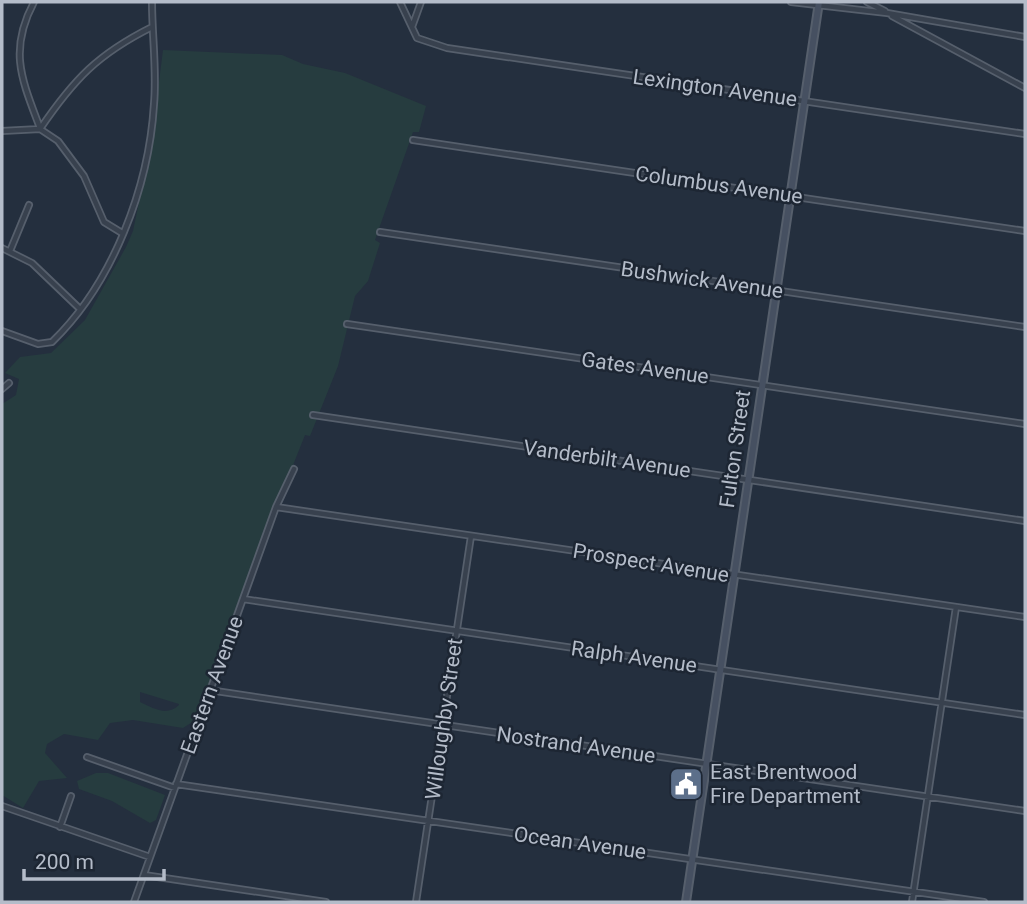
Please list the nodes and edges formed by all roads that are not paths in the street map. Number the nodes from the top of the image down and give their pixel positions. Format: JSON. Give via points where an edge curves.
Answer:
{"nodes":[{"id":1,"x":34,"y":2,"type":"edge"},
{"id":2,"x":152,"y":2,"type":"edge"},
{"id":3,"x":400,"y":2,"type":"edge"},
{"id":4,"x":421,"y":2,"type":"edge"},
{"id":5,"x":791,"y":2,"type":"edge"},
{"id":6,"x":867,"y":2,"type":"edge"},
{"id":7,"x":819,"y":4,"type":"edge"},
{"id":8,"x":887,"y":13,"type":"junction"},
{"id":9,"x":152,"y":27,"type":"junction"},
{"id":10,"x":412,"y":27,"type":"junction"},
{"id":11,"x":1025,"y":37,"type":"edge"},
{"id":12,"x":1025,"y":88,"type":"edge"},
{"id":13,"x":804,"y":101,"type":"junction"},
{"id":14,"x":40,"y":129,"type":"junction"},
{"id":15,"x":2,"y":131,"type":"edge"},
{"id":16,"x":1025,"y":134,"type":"edge"},
{"id":17,"x":413,"y":140,"type":"dead end"},
{"id":18,"x":790,"y":196,"type":"junction"},
{"id":19,"x":29,"y":205,"type":"dead end"},
{"id":20,"x":1025,"y":231,"type":"edge"},
{"id":21,"x":380,"y":232,"type":"dead end"},
{"id":22,"x":122,"y":233,"type":"junction"},
{"id":23,"x":2,"y":247,"type":"edge"},
{"id":24,"x":10,"y":251,"type":"junction"},
{"id":25,"x":776,"y":291,"type":"junction"},
{"id":26,"x":80,"y":309,"type":"junction"},
{"id":27,"x":347,"y":324,"type":"dead end"},
{"id":28,"x":1025,"y":327,"type":"edge"},
{"id":29,"x":2,"y":331,"type":"edge"},
{"id":30,"x":9,"y":383,"type":"dead end"},
{"id":31,"x":762,"y":385,"type":"junction"},
{"id":32,"x":2,"y":389,"type":"edge"},
{"id":33,"x":313,"y":415,"type":"dead end"},
{"id":34,"x":1025,"y":424,"type":"edge"},
{"id":35,"x":294,"y":469,"type":"dead end"},
{"id":36,"x":748,"y":480,"type":"junction"},
{"id":37,"x":276,"y":507,"type":"junction"},
{"id":38,"x":1025,"y":521,"type":"edge"},
{"id":39,"x":471,"y":536,"type":"junction"},
{"id":40,"x":734,"y":575,"type":"junction"},
{"id":41,"x":243,"y":599,"type":"junction"},
{"id":42,"x":956,"y":607,"type":"junction"},
{"id":43,"x":1025,"y":617,"type":"edge"},
{"id":44,"x":457,"y":631,"type":"junction"},
{"id":45,"x":720,"y":670,"type":"junction"},
{"id":46,"x":209,"y":690,"type":"junction"},
{"id":47,"x":941,"y":702,"type":"junction"},
{"id":48,"x":1025,"y":715,"type":"edge"},
{"id":49,"x":442,"y":726,"type":"junction"},
{"id":50,"x":87,"y":757,"type":"dead end"},
{"id":51,"x":706,"y":765,"type":"junction"},
{"id":52,"x":176,"y":786,"type":"junction"},
{"id":53,"x":71,"y":796,"type":"dead end"},
{"id":54,"x":927,"y":797,"type":"junction"},
{"id":55,"x":2,"y":806,"type":"edge"},
{"id":56,"x":1025,"y":811,"type":"edge"},
{"id":57,"x":429,"y":821,"type":"junction"},
{"id":58,"x":60,"y":827,"type":"junction"},
{"id":59,"x":150,"y":857,"type":"junction"},
{"id":60,"x":692,"y":859,"type":"junction"},
{"id":61,"x":144,"y":876,"type":"junction"},
{"id":62,"x":913,"y":892,"type":"junction"},
{"id":63,"x":134,"y":902,"type":"edge"},
{"id":64,"x":326,"y":902,"type":"edge"},
{"id":65,"x":416,"y":902,"type":"edge"},
{"id":66,"x":686,"y":902,"type":"edge"},
{"id":67,"x":912,"y":902,"type":"edge"},
{"id":68,"x":984,"y":902,"type":"edge"}],
"edges":[{"from":1,"to":14,"type":"street","via":[[21,32],[19,58],[24,88]]},
{"from":2,"to":9,"type":"street"},
{"from":3,"to":10,"type":"street"},
{"from":4,"to":10,"type":"street"},
{"from":5,"to":7,"type":"street"},
{"from":6,"to":8,"type":"street"},
{"from":7,"to":8,"type":"street"},
{"from":7,"to":13,"type":"street","name":"Fulton Street"},
{"from":8,"to":11,"type":"street"},
{"from":8,"to":12,"type":"street"},
{"from":9,"to":14,"type":"street","via":[[90,64]]},
{"from":9,"to":22,"type":"street","via":[[153,123],[143,174]]},
{"from":10,"to":13,"type":"street","name":"Lexington Avenue","via":[[417,38],[447,48]]},
{"from":13,"to":16,"type":"street","name":"Lexington Avenue"},
{"from":13,"to":18,"type":"street","name":"Fulton Street"},
{"from":14,"to":15,"type":"street"},
{"from":14,"to":22,"type":"street","via":[[72,156],[104,222]]},
{"from":17,"to":18,"type":"street","name":"Columbus Avenue"},
{"from":18,"to":20,"type":"street","name":"Columbus Avenue"},
{"from":18,"to":25,"type":"street","name":"Fulton Street"},
{"from":19,"to":24,"type":"street"},
{"from":21,"to":25,"type":"street","name":"Bushwick Avenue"},
{"from":22,"to":26,"type":"street"},
{"from":23,"to":24,"type":"street"},
{"from":24,"to":26,"type":"street","via":[[32,264]]},
{"from":25,"to":28,"type":"street","name":"Bushwick Avenue"},
{"from":25,"to":31,"type":"street","name":"Fulton Street"},
{"from":26,"to":29,"type":"street","via":[[52,342],[38,344]]},
{"from":27,"to":31,"type":"street","name":"Gates Avenue"},
{"from":30,"to":32,"type":"street"},
{"from":31,"to":34,"type":"street","name":"Gates Avenue"},
{"from":31,"to":36,"type":"street","name":"Fulton Street"},
{"from":33,"to":36,"type":"street","name":"Vanderbilt Avenue"},
{"from":35,"to":37,"type":"street","name":"Eastern Avenue"},
{"from":36,"to":38,"type":"street","name":"Vanderbilt Avenue"},
{"from":36,"to":40,"type":"street","name":"Fulton Street"},
{"from":37,"to":39,"type":"street","name":"Prospect Avenue"},
{"from":37,"to":41,"type":"street","name":"Eastern Avenue"},
{"from":39,"to":40,"type":"street","name":"Prospect Avenue"},
{"from":39,"to":44,"type":"street","name":"Willoughby Street"},
{"from":40,"to":42,"type":"street","name":"Prospect Avenue"},
{"from":40,"to":45,"type":"street","name":"Fulton Street"},
{"from":41,"to":44,"type":"street","name":"Ralph Avenue"},
{"from":41,"to":46,"type":"street","name":"Eastern Avenue"},
{"from":42,"to":43,"type":"street","name":"Prospect Avenue"},
{"from":42,"to":47,"type":"street"},
{"from":44,"to":45,"type":"street","name":"Ralph Avenue"},
{"from":44,"to":49,"type":"street","name":"Willoughby Street"},
{"from":45,"to":47,"type":"street","name":"Ralph Avenue"},
{"from":45,"to":51,"type":"street","name":"Fulton Street"},
{"from":46,"to":49,"type":"street","name":"Nostrand Avenue"},
{"from":46,"to":52,"type":"street","name":"Eastern Avenue"},
{"from":47,"to":48,"type":"street","name":"Ralph Avenue"},
{"from":47,"to":54,"type":"street"},
{"from":49,"to":51,"type":"street","name":"Nostrand Avenue"},
{"from":49,"to":57,"type":"street","name":"Willoughby Street"},
{"from":50,"to":52,"type":"street","name":"Ocean Avenue"},
{"from":51,"to":54,"type":"street","name":"Nostrand Avenue"},
{"from":51,"to":60,"type":"street","name":"Fulton Street"},
{"from":52,"to":57,"type":"street","name":"Ocean Avenue"},
{"from":52,"to":59,"type":"street","name":"Eastern Avenue"},
{"from":53,"to":58,"type":"street"},
{"from":54,"to":56,"type":"street","name":"Nostrand Avenue"},
{"from":54,"to":62,"type":"street"},
{"from":55,"to":58,"type":"street"},
{"from":57,"to":60,"type":"street","name":"Ocean Avenue"},
{"from":57,"to":65,"type":"street","name":"Willoughby Street"},
{"from":58,"to":59,"type":"street"},
{"from":59,"to":61,"type":"street","name":"Eastern Avenue"},
{"from":60,"to":62,"type":"street","name":"Ocean Avenue"},
{"from":60,"to":66,"type":"street","name":"Fulton Street"},
{"from":61,"to":63,"type":"street","name":"Eastern Avenue"},
{"from":61,"to":64,"type":"street"},
{"from":62,"to":67,"type":"street"},
{"from":62,"to":68,"type":"street","name":"Ocean Avenue"}]}
